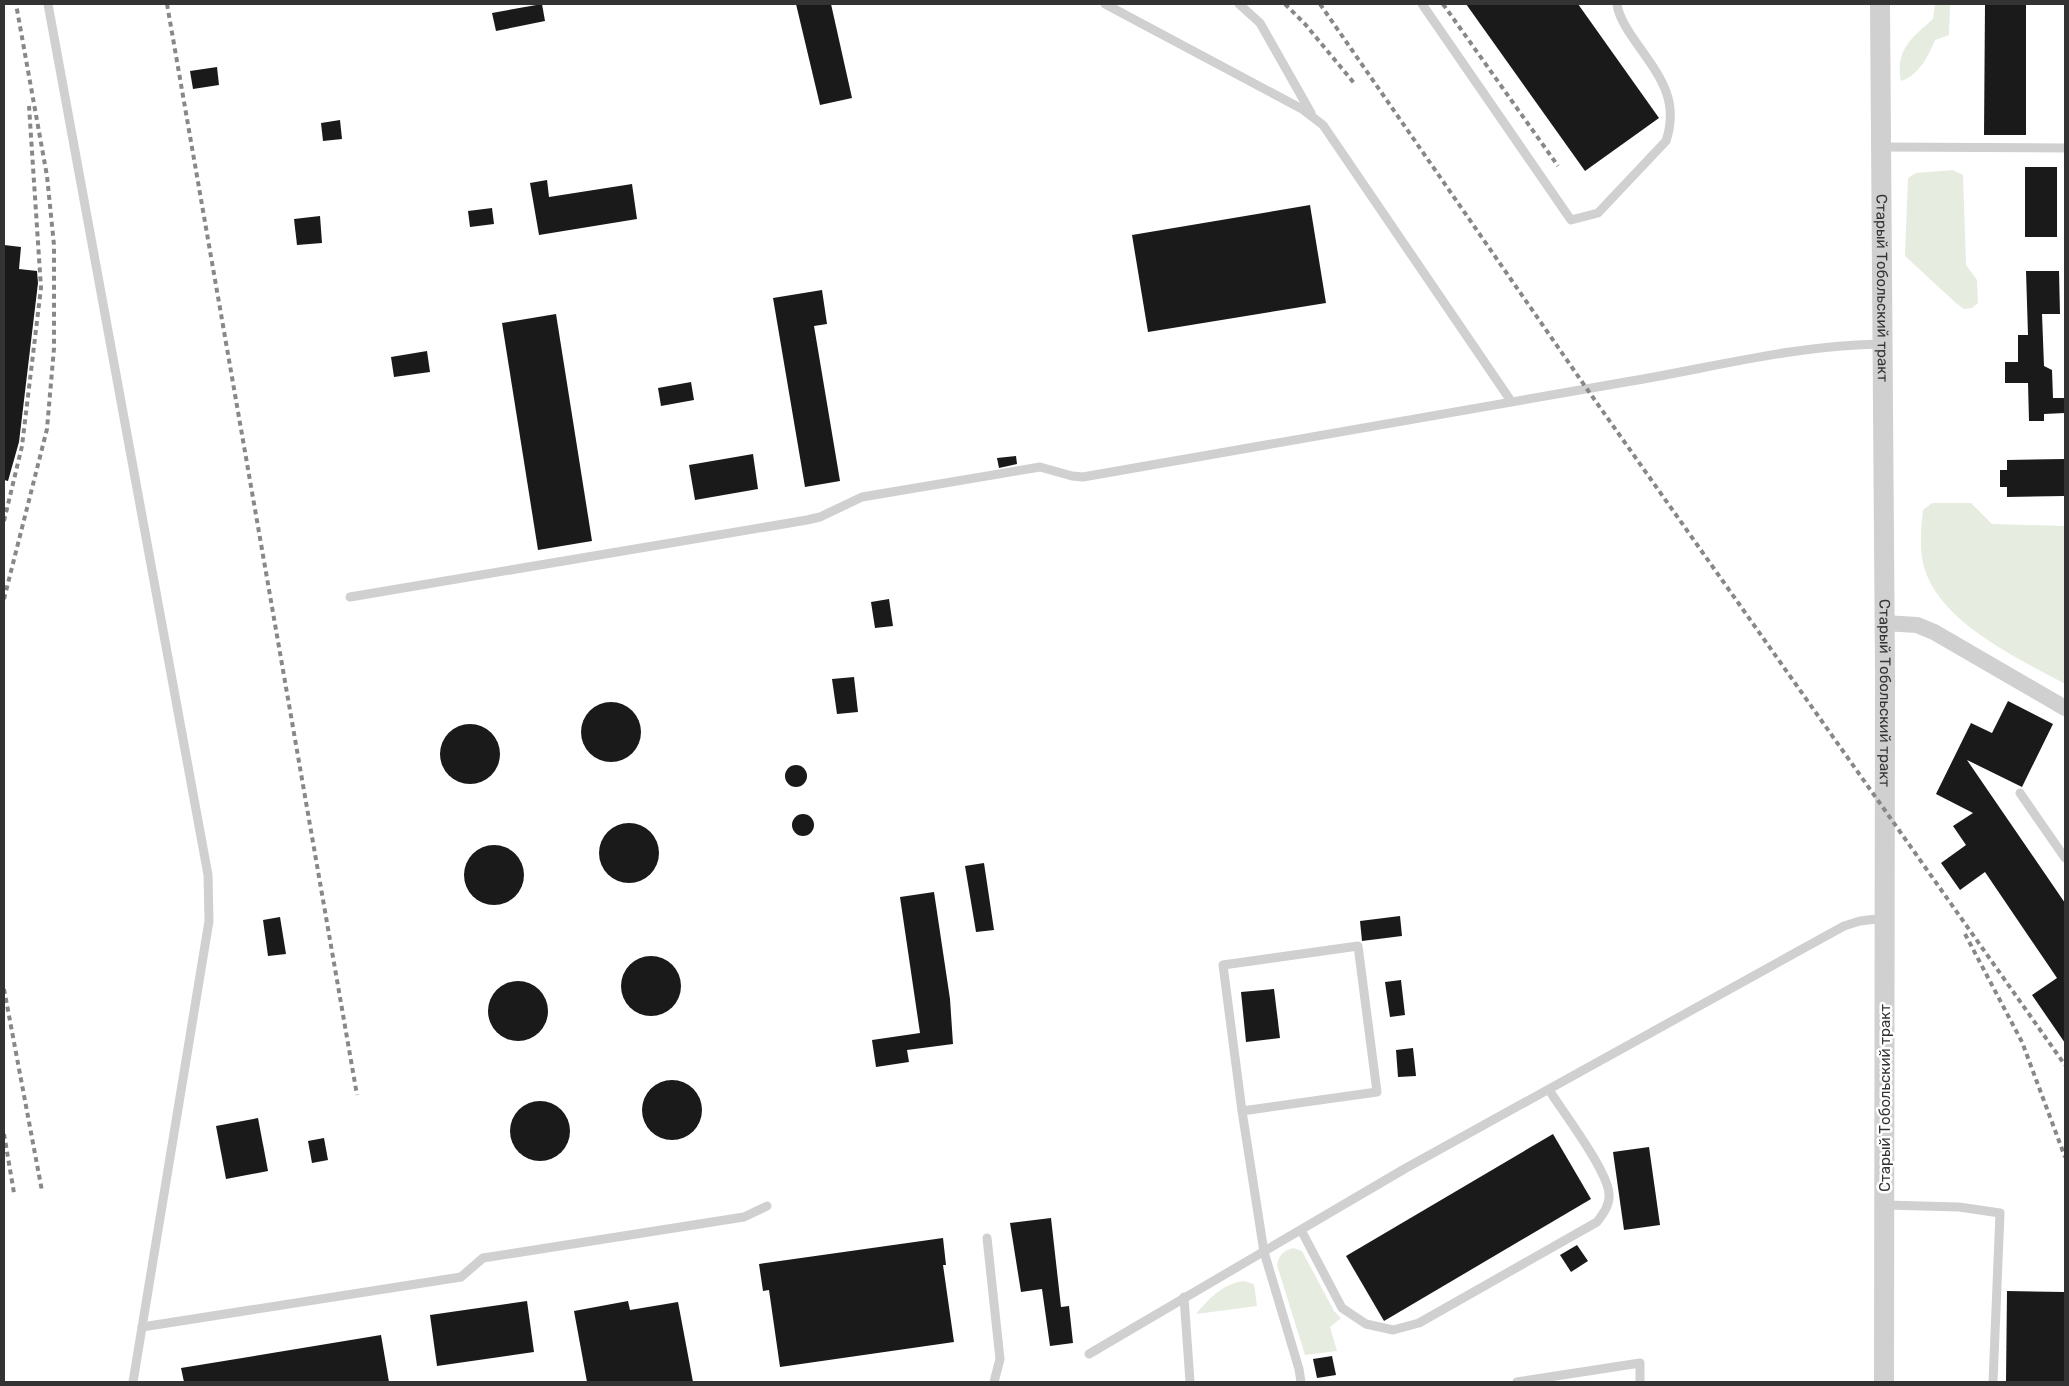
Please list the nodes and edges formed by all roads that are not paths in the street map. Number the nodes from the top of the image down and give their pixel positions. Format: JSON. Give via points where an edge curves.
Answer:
{"nodes":[{"id":1,"x":48,"y":4,"type":"edge"},
{"id":2,"x":1105,"y":4,"type":"edge"},
{"id":3,"x":1239,"y":4,"type":"edge"},
{"id":4,"x":1422,"y":4,"type":"edge"},
{"id":5,"x":1618,"y":4,"type":"edge"},
{"id":6,"x":1880,"y":4,"type":"edge"},
{"id":7,"x":1313,"y":115,"type":"junction"},
{"id":8,"x":1881,"y":147,"type":"junction"},
{"id":9,"x":2065,"y":148,"type":"edge"},
{"id":10,"x":1882,"y":344,"type":"junction"},
{"id":11,"x":1511,"y":401,"type":"junction"},
{"id":12,"x":350,"y":597,"type":"dead end"},
{"id":13,"x":1884,"y":623,"type":"junction"},
{"id":14,"x":2065,"y":708,"type":"edge"},
{"id":15,"x":2020,"y":793,"type":"dead end"},
{"id":16,"x":2065,"y":858,"type":"edge"},
{"id":17,"x":1885,"y":918,"type":"junction"},
{"id":18,"x":1549,"y":1090,"type":"junction"},
{"id":19,"x":1242,"y":1111,"type":"junction"},
{"id":20,"x":1884,"y":1205,"type":"junction"},
{"id":21,"x":767,"y":1206,"type":"dead end"},
{"id":22,"x":1301,"y":1230,"type":"junction"},
{"id":23,"x":987,"y":1238,"type":"dead end"},
{"id":24,"x":1264,"y":1252,"type":"junction"},
{"id":25,"x":1184,"y":1297,"type":"junction"},
{"id":26,"x":142,"y":1327,"type":"junction"},
{"id":27,"x":1089,"y":1354,"type":"dead end"},
{"id":28,"x":133,"y":1382,"type":"edge"},
{"id":29,"x":994,"y":1382,"type":"edge"},
{"id":30,"x":1190,"y":1382,"type":"edge"},
{"id":31,"x":1301,"y":1382,"type":"edge"},
{"id":32,"x":1517,"y":1382,"type":"edge"},
{"id":33,"x":1640,"y":1382,"type":"edge"},
{"id":34,"x":1884,"y":1382,"type":"edge"},
{"id":35,"x":1993,"y":1382,"type":"edge"}],
"edges":[{"from":1,"to":26,"type":"lane","via":[[208,875],[209,921]]},
{"from":2,"to":7,"type":"lane"},
{"from":3,"to":7,"type":"lane","via":[[1260,23]]},
{"from":4,"to":5,"type":"lane","via":[[1571,220],[1598,213],[1666,140],[1671,126],[1671,102],[1665,87],[1624,24]]},
{"from":6,"to":8,"type":"street","name":"Старый Тобольский тракт"},
{"from":7,"to":11,"type":"lane","via":[[1333,137]]},
{"from":8,"to":9,"type":"lane"},
{"from":8,"to":10,"type":"street","name":"Старый Тобольский тракт"},
{"from":10,"to":11,"type":"lane","via":[[1815,347]]},
{"from":10,"to":13,"type":"street","name":"Старый Тобольский тракт"},
{"from":11,"to":12,"type":"lane","via":[[1083,477],[1040,467],[862,496],[807,520]]},
{"from":13,"to":14,"type":"street","via":[[1917,625],[1934,632]]},
{"from":13,"to":17,"type":"street","name":"Старый Тобольский тракт"},
{"from":15,"to":16,"type":"lane"},
{"from":17,"to":18,"type":"lane","via":[[1844,926]]},
{"from":17,"to":20,"type":"street","name":"Старый Тобольский тракт"},
{"from":18,"to":22,"type":"lane"},
{"from":18,"to":22,"type":"lane","via":[[1602,1172],[1609,1194],[1606,1211],[1597,1222],[1419,1323],[1393,1330],[1366,1324],[1342,1308]]},
{"from":19,"to":19,"type":"lane","via":[[1223,965],[1358,946],[1377,1092]]},
{"from":19,"to":24,"type":"lane"},
{"from":20,"to":34,"type":"street","name":"Старый Тобольский тракт"},
{"from":20,"to":35,"type":"lane","via":[[1959,1207],[2000,1213]]},
{"from":21,"to":26,"type":"lane","via":[[744,1217],[484,1258],[461,1277]]},
{"from":22,"to":24,"type":"lane"},
{"from":23,"to":29,"type":"lane","via":[[1000,1359]]},
{"from":24,"to":25,"type":"lane"},
{"from":24,"to":31,"type":"lane"},
{"from":25,"to":27,"type":"lane"},
{"from":25,"to":30,"type":"lane"},
{"from":26,"to":28,"type":"lane"},
{"from":32,"to":33,"type":"lane","via":[[1640,1363]]}]}
